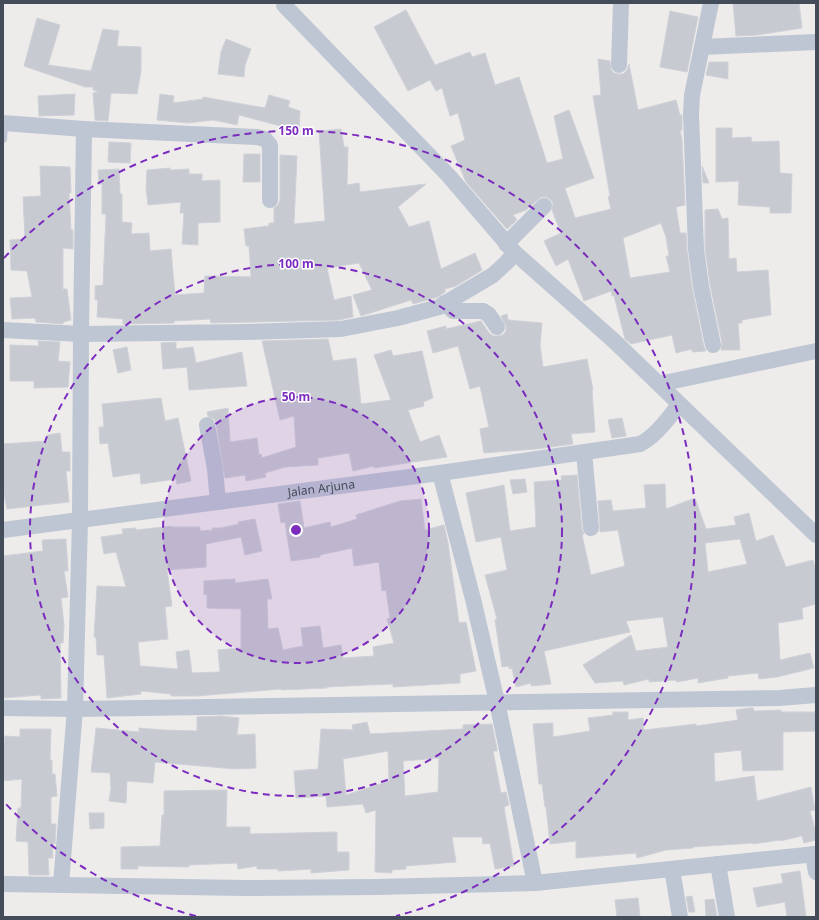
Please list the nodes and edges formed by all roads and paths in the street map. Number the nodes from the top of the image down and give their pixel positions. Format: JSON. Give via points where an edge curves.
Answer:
{"nodes":[{"id":1,"x":621,"y":3,"type":"edge"},
{"id":2,"x":711,"y":3,"type":"edge"},
{"id":3,"x":284,"y":5,"type":"dead end"},
{"id":4,"x":816,"y":42,"type":"edge"},
{"id":5,"x":702,"y":47,"type":"junction"},
{"id":6,"x":619,"y":65,"type":"dead end"},
{"id":7,"x":3,"y":128,"type":"edge"},
{"id":8,"x":84,"y":129,"type":"junction"},
{"id":9,"x":270,"y":200,"type":"dead end"},
{"id":10,"x":544,"y":206,"type":"dead end"},
{"id":11,"x":509,"y":252,"type":"junction"},
{"id":12,"x":445,"y":303,"type":"junction"},
{"id":13,"x":497,"y":327,"type":"dead end"},
{"id":14,"x":3,"y":330,"type":"edge"},
{"id":15,"x":81,"y":334,"type":"junction"},
{"id":16,"x":713,"y":345,"type":"dead end"},
{"id":17,"x":816,"y":352,"type":"edge"},
{"id":18,"x":659,"y":384,"type":"junction"},
{"id":19,"x":678,"y":406,"type":"junction"},
{"id":20,"x":207,"y":425,"type":"dead end"},
{"id":21,"x":584,"y":452,"type":"junction"},
{"id":22,"x":440,"y":473,"type":"junction"},
{"id":23,"x":218,"y":502,"type":"junction"},
{"id":24,"x":80,"y":520,"type":"junction"},
{"id":25,"x":591,"y":528,"type":"dead end"},
{"id":26,"x":3,"y":530,"type":"edge"},
{"id":27,"x":816,"y":535,"type":"edge"},
{"id":28,"x":816,"y":695,"type":"edge"},
{"id":29,"x":497,"y":702,"type":"junction"},
{"id":30,"x":3,"y":708,"type":"edge"},
{"id":31,"x":76,"y":709,"type":"junction"},
{"id":32,"x":815,"y":854,"type":"edge"},
{"id":33,"x":718,"y":864,"type":"junction"},
{"id":34,"x":672,"y":869,"type":"junction"},
{"id":35,"x":816,"y":872,"type":"edge"},
{"id":36,"x":535,"y":883,"type":"junction"},
{"id":37,"x":3,"y":884,"type":"edge"},
{"id":38,"x":61,"y":884,"type":"junction"},
{"id":39,"x":680,"y":917,"type":"edge"},
{"id":40,"x":727,"y":917,"type":"edge"}],
"edges":[{"from":1,"to":6,"type":"street"},
{"from":2,"to":5,"type":"street"},
{"from":3,"to":11,"type":"street","via":[[448,175]]},
{"from":4,"to":5,"type":"street"},
{"from":5,"to":16,"type":"street","via":[[692,95],[691,133],[696,249]]},
{"from":7,"to":8,"type":"street"},
{"from":8,"to":9,"type":"street","via":[[257,137],[265,140],[270,146]]},
{"from":8,"to":15,"type":"street"},
{"from":10,"to":11,"type":"street"},
{"from":11,"to":12,"type":"street","via":[[493,275]]},
{"from":11,"to":18,"type":"street","via":[[613,340]]},
{"from":12,"to":13,"type":"street","via":[[453,311],[483,311]]},
{"from":12,"to":15,"type":"street","via":[[398,318],[341,329]]},
{"from":14,"to":15,"type":"street"},
{"from":15,"to":24,"type":"street"},
{"from":17,"to":18,"type":"street"},
{"from":18,"to":19,"type":"street"},
{"from":19,"to":21,"type":"street","name":"Jalan Arjuna","via":[[646,441],[640,444]]},
{"from":19,"to":27,"type":"street"},
{"from":20,"to":23,"type":"street"},
{"from":21,"to":22,"type":"street","name":"Jalan Arjuna"},
{"from":21,"to":25,"type":"street"},
{"from":22,"to":23,"type":"street","name":"Jalan Arjuna"},
{"from":22,"to":29,"type":"street"},
{"from":23,"to":24,"type":"street","name":"Jalan Arjuna"},
{"from":24,"to":26,"type":"street","name":"Jalan Arjuna"},
{"from":24,"to":31,"type":"street"},
{"from":28,"to":29,"type":"street","via":[[780,698]]},
{"from":29,"to":31,"type":"street"},
{"from":29,"to":36,"type":"street"},
{"from":30,"to":31,"type":"street"},
{"from":31,"to":38,"type":"street"},
{"from":32,"to":33,"type":"street"},
{"from":32,"to":35,"type":"street"},
{"from":33,"to":34,"type":"street"},
{"from":33,"to":40,"type":"street"},
{"from":34,"to":36,"type":"street"},
{"from":34,"to":39,"type":"street"},
{"from":36,"to":38,"type":"street","via":[[244,888]]},
{"from":37,"to":38,"type":"street"}]}
